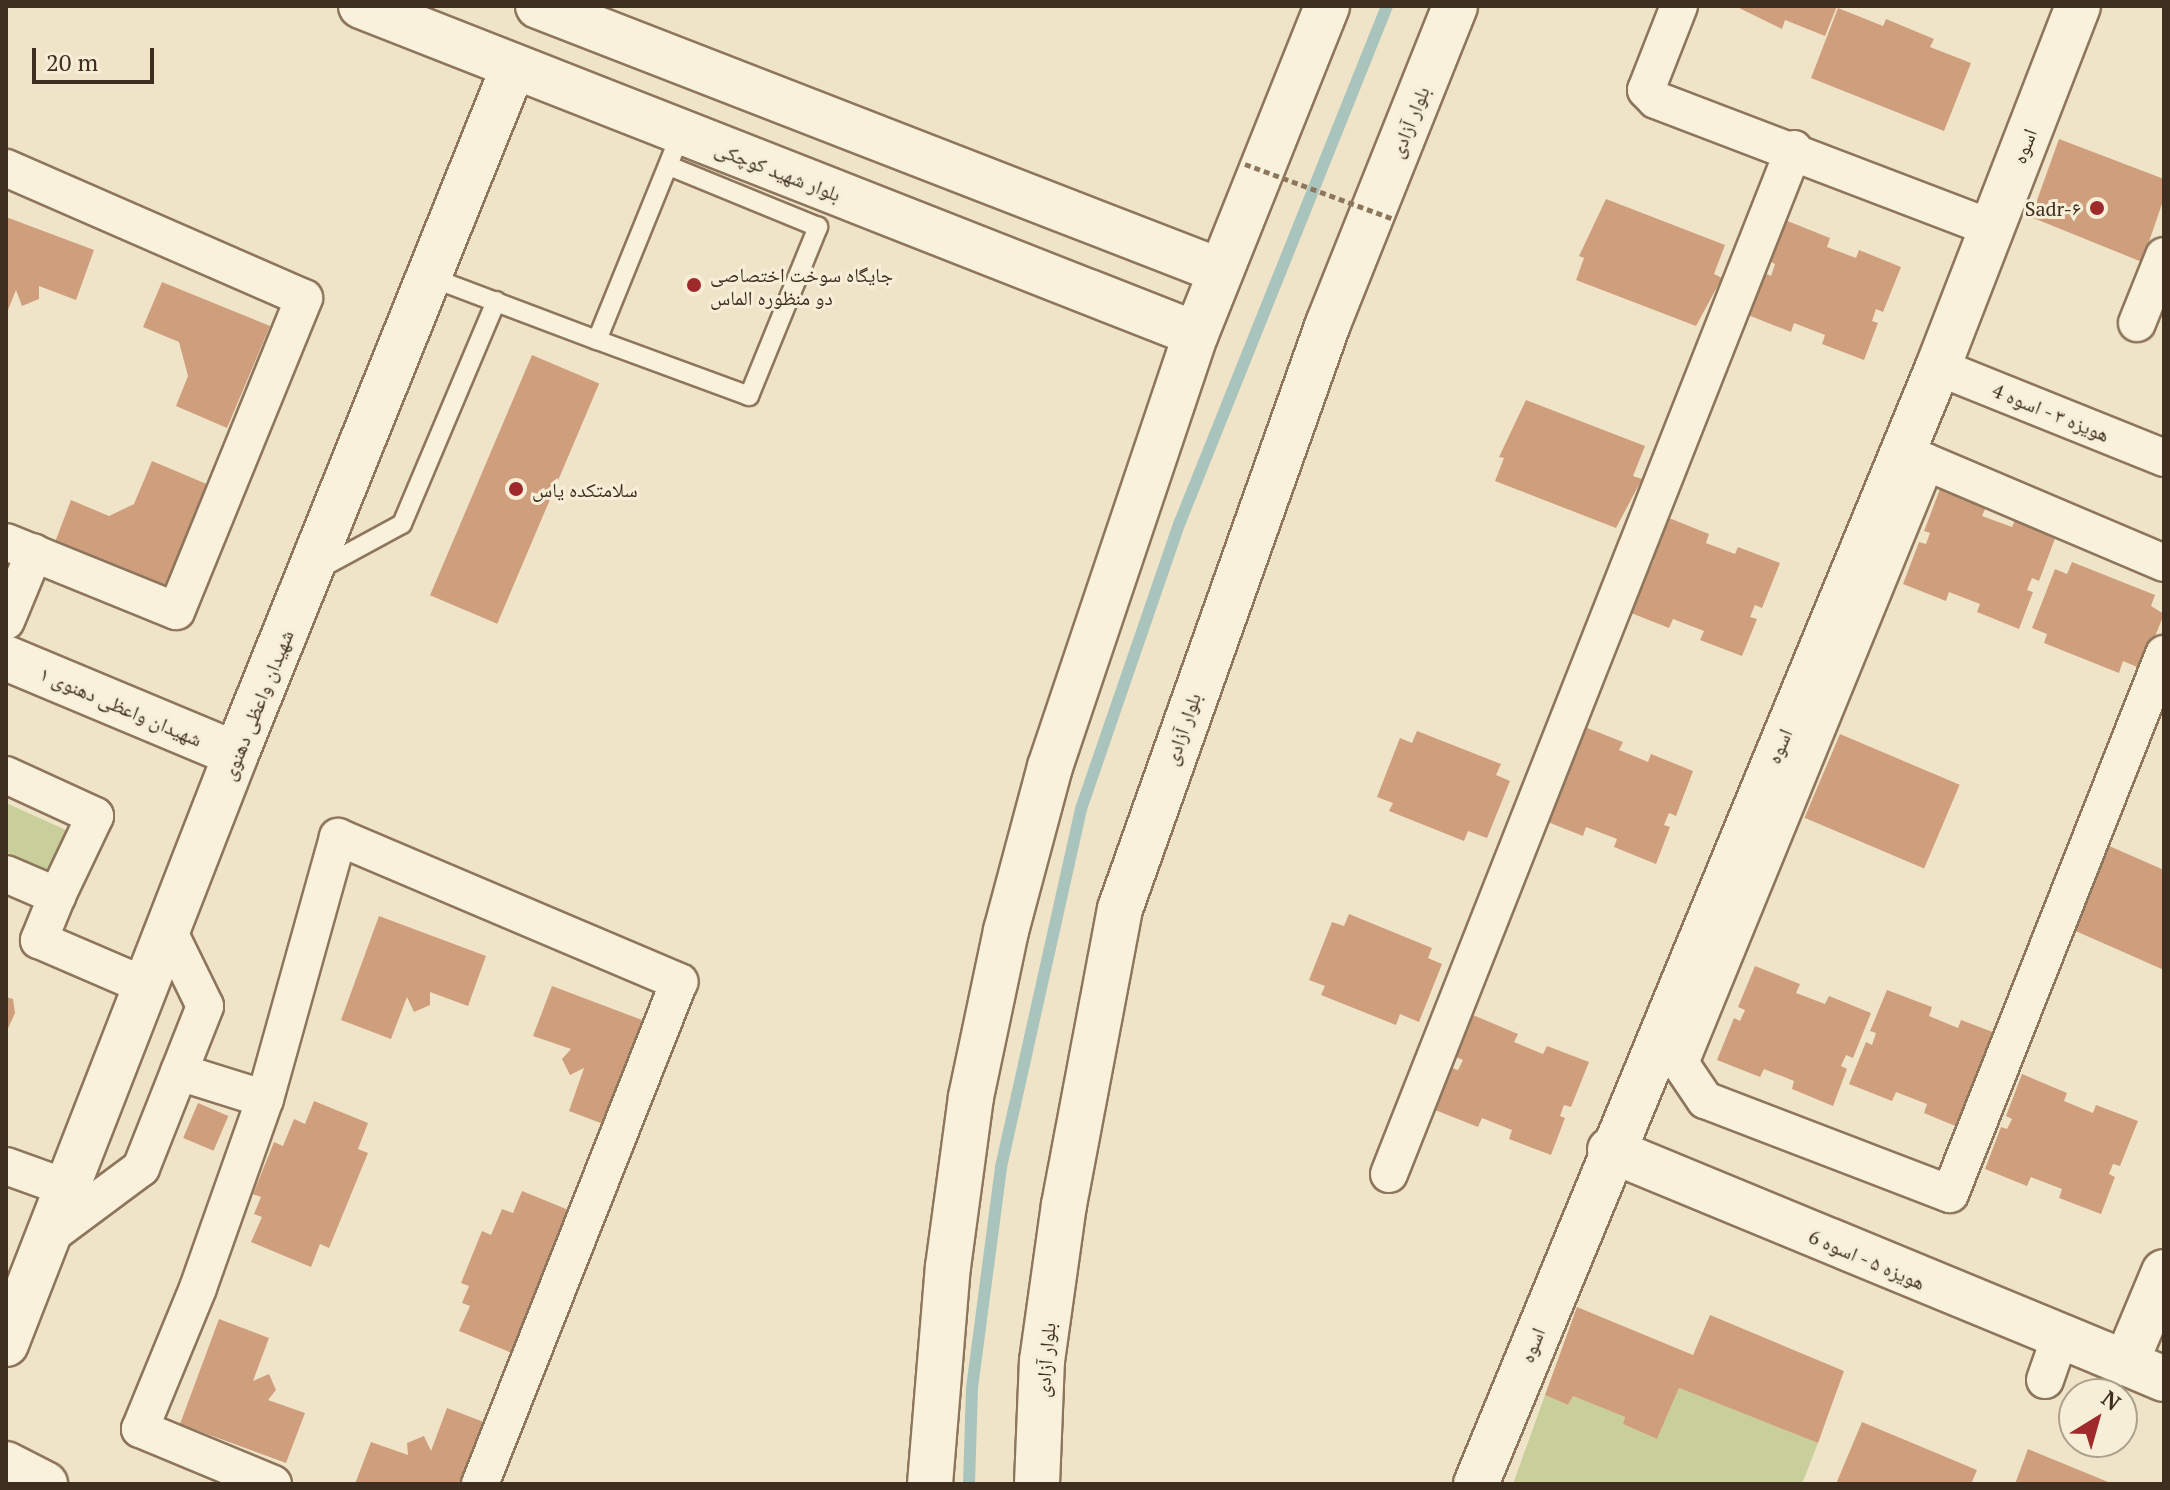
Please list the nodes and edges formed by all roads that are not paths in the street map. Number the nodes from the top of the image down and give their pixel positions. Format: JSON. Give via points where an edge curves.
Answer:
{"nodes":[{"id":1,"x":361,"y":6,"type":"edge"},
{"id":2,"x":538,"y":6,"type":"edge"},
{"id":3,"x":1327,"y":6,"type":"edge"},
{"id":4,"x":1455,"y":6,"type":"edge"},
{"id":5,"x":1679,"y":6,"type":"edge"},
{"id":6,"x":2078,"y":6,"type":"edge"},
{"id":7,"x":513,"y":68,"type":"junction"},
{"id":8,"x":675,"y":149,"type":"junction"},
{"id":9,"x":1794,"y":149,"type":"junction"},
{"id":10,"x":6,"y":168,"type":"edge"},
{"id":11,"x":1992,"y":228,"type":"junction"},
{"id":12,"x":1119,"y":231,"type":"junction"},
{"id":13,"x":2164,"y":256,"type":"edge"},
{"id":14,"x":1220,"y":271,"type":"junction"},
{"id":15,"x":430,"y":277,"type":"junction"},
{"id":16,"x":1096,"y":294,"type":"junction"},
{"id":17,"x":496,"y":301,"type":"junction"},
{"id":18,"x":2137,"y":323,"type":"dead end"},
{"id":19,"x":1196,"y":334,"type":"junction"},
{"id":20,"x":597,"y":340,"type":"junction"},
{"id":21,"x":1938,"y":367,"type":"junction"},
{"id":22,"x":2164,"y":458,"type":"edge"},
{"id":23,"x":20,"y":548,"type":"edge"},
{"id":24,"x":2164,"y":563,"type":"edge"},
{"id":25,"x":309,"y":574,"type":"junction"},
{"id":26,"x":6,"y":621,"type":"edge"},
{"id":27,"x":2164,"y":654,"type":"edge"},
{"id":28,"x":6,"y":658,"type":"edge"},
{"id":29,"x":236,"y":754,"type":"junction"},
{"id":30,"x":6,"y":775,"type":"edge"},
{"id":31,"x":6,"y":874,"type":"edge"},
{"id":32,"x":57,"y":896,"type":"junction"},
{"id":33,"x":168,"y":930,"type":"junction"},
{"id":34,"x":146,"y":986,"type":"junction"},
{"id":35,"x":179,"y":1072,"type":"junction"},
{"id":36,"x":265,"y":1099,"type":"junction"},
{"id":37,"x":1610,"y":1150,"type":"junction"},
{"id":38,"x":6,"y":1166,"type":"edge"},
{"id":39,"x":1389,"y":1174,"type":"dead end"},
{"id":40,"x":67,"y":1188,"type":"junction"},
{"id":41,"x":48,"y":1237,"type":"junction"},
{"id":42,"x":2164,"y":1272,"type":"edge"},
{"id":43,"x":2060,"y":1337,"type":"junction"},
{"id":44,"x":6,"y":1344,"type":"edge"},
{"id":45,"x":2145,"y":1371,"type":"edge"},
{"id":46,"x":2045,"y":1380,"type":"dead end"},
{"id":47,"x":6,"y":1464,"type":"edge"},
{"id":48,"x":45,"y":1484,"type":"edge"},
{"id":49,"x":273,"y":1484,"type":"edge"},
{"id":50,"x":480,"y":1484,"type":"edge"},
{"id":51,"x":930,"y":1484,"type":"edge"},
{"id":52,"x":1037,"y":1484,"type":"edge"},
{"id":53,"x":1476,"y":1484,"type":"edge"}],
"edges":[{"from":1,"to":7,"type":"street","name":"بلوار شهید کوچکی"},
{"from":2,"to":12,"type":"street"},
{"from":3,"to":14,"type":"street"},
{"from":4,"to":52,"type":"street","name":"بلوار آزادی","via":[[1328,324],[1120,909],[1053,1283],[1042,1361]]},
{"from":5,"to":9,"type":"street","via":[[1646,90],[1656,100]]},
{"from":6,"to":11,"type":"street","name":"اسوه"},
{"from":7,"to":8,"type":"street","name":"بلوار شهید کوچکی"},
{"from":7,"to":15,"type":"street","name":"شهیدان واعظی دهنوی"},
{"from":8,"to":16,"type":"street","name":"بلوار شهید کوچکی"},
{"from":8,"to":20,"type":"lane"},
{"from":8,"to":20,"type":"lane","via":[[818,227],[749,396]]},
{"from":9,"to":11,"type":"street"},
{"from":9,"to":39,"type":"street"},
{"from":10,"to":23,"type":"street","via":[[304,298],[176,611]]},
{"from":11,"to":21,"type":"street","name":"اسوه"},
{"from":12,"to":14,"type":"street"},
{"from":12,"to":16,"type":"street","via":[[1126,249],[1125,269],[1113,285]]},
{"from":13,"to":18,"type":"street"},
{"from":14,"to":19,"type":"street"},
{"from":15,"to":17,"type":"lane"},
{"from":15,"to":25,"type":"street","name":"شهیدان واعظی دهنوی"},
{"from":16,"to":19,"type":"street","name":"بلوار شهید کوچکی"},
{"from":17,"to":20,"type":"lane"},
{"from":17,"to":25,"type":"lane","via":[[402,524]]},
{"from":19,"to":51,"type":"street","via":[[1050,767],[1006,931],[971,1097],[948,1267]]},
{"from":21,"to":22,"type":"street","name":"هویزه ۳ - اسوه 4"},
{"from":21,"to":37,"type":"street","name":"اسوه"},
{"from":23,"to":26,"type":"street"},
{"from":24,"to":27,"type":"street","via":[[1926,462],[1680,1063],[1705,1100],[1950,1194]]},
{"from":25,"to":29,"type":"street","name":"شهیدان واعظی دهنوی"},
{"from":28,"to":29,"type":"street","name":"شهیدان واعظی دهنوی ۱"},
{"from":29,"to":33,"type":"street","name":"شهیدان واعظی دهنوی"},
{"from":30,"to":32,"type":"street","via":[[95,816]]},
{"from":31,"to":32,"type":"street"},
{"from":32,"to":34,"type":"street","via":[[39,940]]},
{"from":33,"to":34,"type":"street","name":"شهیدان واعظی دهنوی"},
{"from":33,"to":35,"type":"street","via":[[205,1006]]},
{"from":34,"to":40,"type":"street","name":"شهیدان واعظی دهنوی"},
{"from":35,"to":36,"type":"street"},
{"from":35,"to":41,"type":"street","via":[[141,1168]]},
{"from":36,"to":49,"type":"street","via":[[198,1288],[140,1429]]},
{"from":36,"to":50,"type":"street","via":[[338,837],[679,982]]},
{"from":37,"to":43,"type":"street","name":"هویزه ۵ - اسوه 6"},
{"from":37,"to":53,"type":"street","name":"اسوه"},
{"from":38,"to":40,"type":"street"},
{"from":40,"to":41,"type":"street","name":"شهیدان واعظی دهنوی"},
{"from":41,"to":44,"type":"street","name":"شهیدان واعظی دهنوی"},
{"from":42,"to":45,"type":"street"},
{"from":43,"to":45,"type":"street","name":"هویزه ۵ - اسوه 6"},
{"from":43,"to":46,"type":"street"},
{"from":47,"to":48,"type":"street"}]}
